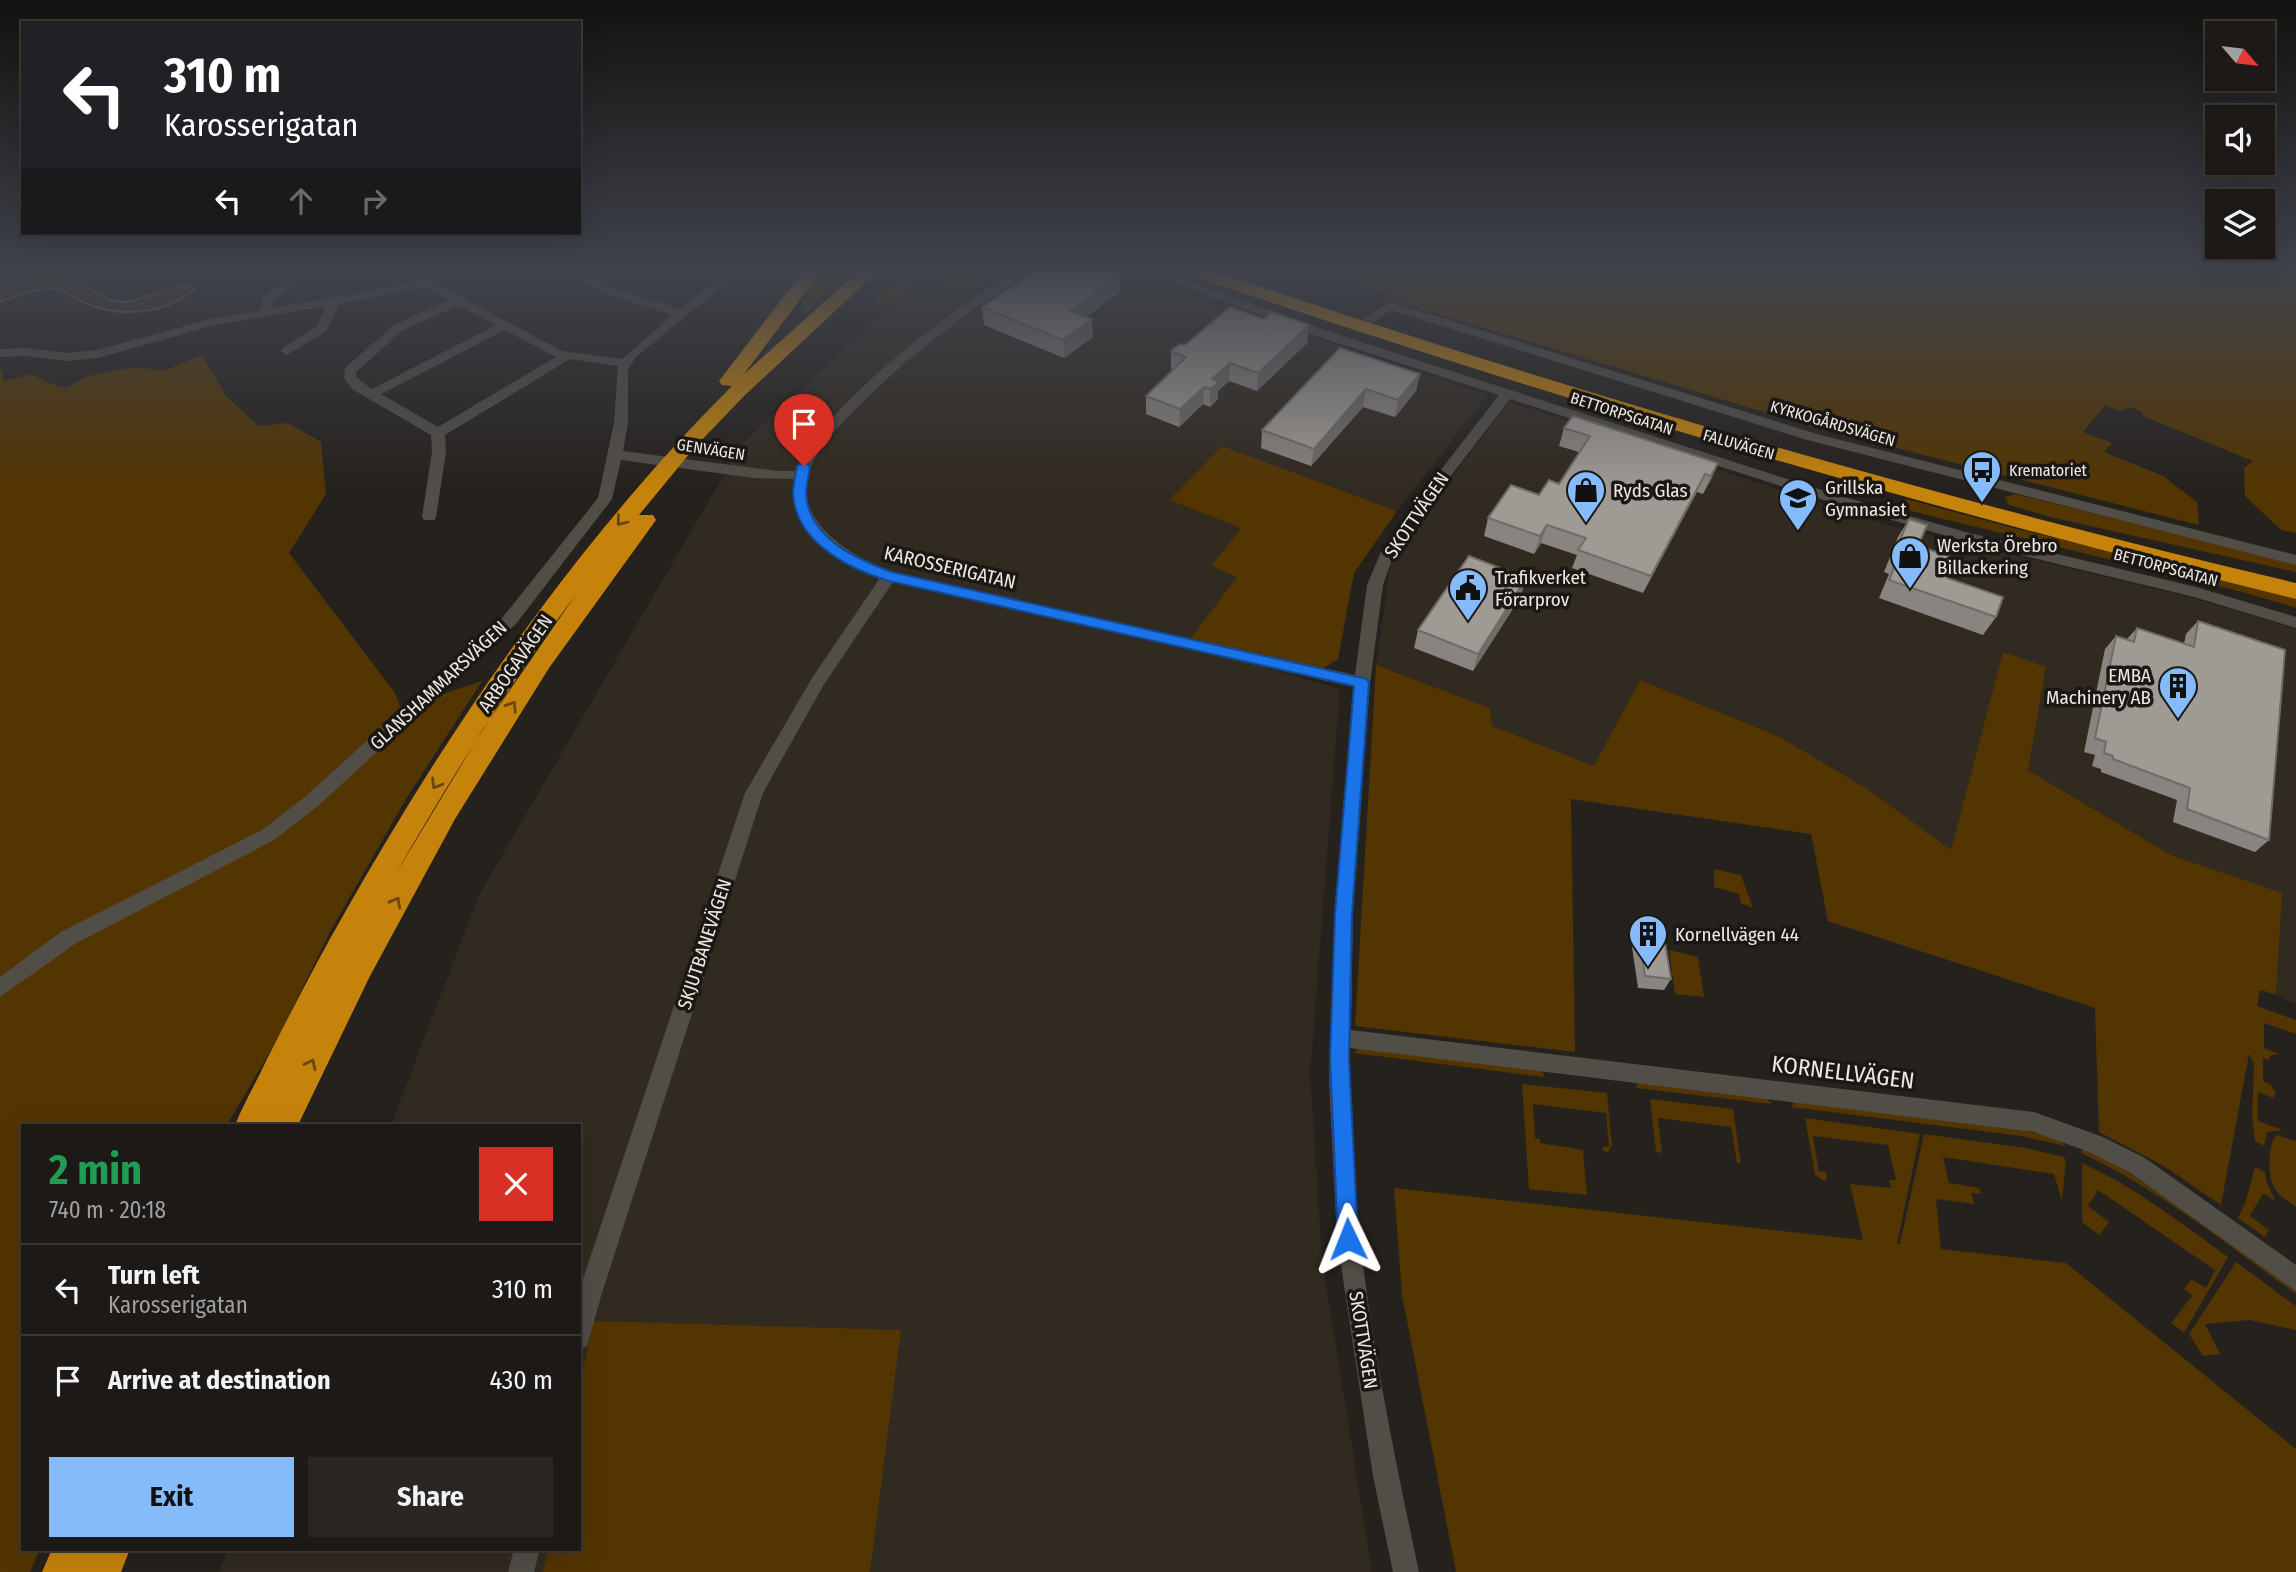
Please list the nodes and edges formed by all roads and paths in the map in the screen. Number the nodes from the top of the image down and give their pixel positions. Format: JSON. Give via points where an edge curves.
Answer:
{"nodes":[{"id":1,"x":137,"y":342,"type":"edge"},
{"id":2,"x":300,"y":342,"type":"edge"},
{"id":3,"x":382,"y":342,"type":"edge"},
{"id":4,"x":472,"y":342,"type":"edge"},
{"id":5,"x":539,"y":342,"type":"edge"},
{"id":6,"x":647,"y":342,"type":"edge"},
{"id":7,"x":757,"y":342,"type":"edge"},
{"id":8,"x":790,"y":342,"type":"edge"},
{"id":9,"x":810,"y":342,"type":"edge"},
{"id":10,"x":920,"y":342,"type":"edge"},
{"id":11,"x":1350,"y":342,"type":"edge"},
{"id":12,"x":1422,"y":342,"type":"edge"},
{"id":13,"x":1435,"y":342,"type":"edge"},
{"id":14,"x":1507,"y":342,"type":"edge"},
{"id":15,"x":286,"y":351,"type":"dead end"},
{"id":16,"x":0,"y":353,"type":"edge"},
{"id":17,"x":565,"y":356,"type":"junction"},
{"id":18,"x":625,"y":363,"type":"junction"},
{"id":19,"x":1532,"y":377,"type":"junction"},
{"id":20,"x":372,"y":394,"type":"junction"},
{"id":21,"x":1507,"y":394,"type":"junction"},
{"id":22,"x":438,"y":433,"type":"junction"},
{"id":23,"x":615,"y":455,"type":"junction"},
{"id":24,"x":681,"y":463,"type":"junction"},
{"id":25,"x":801,"y":475,"type":"junction"},
{"id":26,"x":429,"y":517,"type":"dead end"},
{"id":27,"x":2296,"y":560,"type":"edge"},
{"id":28,"x":889,"y":576,"type":"junction"},
{"id":29,"x":2296,"y":580,"type":"edge"},
{"id":30,"x":2296,"y":591,"type":"edge"},
{"id":31,"x":2296,"y":623,"type":"edge"},
{"id":32,"x":1362,"y":683,"type":"junction"},
{"id":33,"x":0,"y":988,"type":"edge"},
{"id":34,"x":1340,"y":1038,"type":"junction"},
{"id":35,"x":252,"y":1124,"type":"edge"},
{"id":36,"x":282,"y":1124,"type":"edge"},
{"id":37,"x":2296,"y":1279,"type":"edge"},
{"id":38,"x":581,"y":1330,"type":"edge"},
{"id":39,"x":70,"y":1551,"type":"edge"},
{"id":40,"x":109,"y":1551,"type":"edge"},
{"id":41,"x":526,"y":1551,"type":"edge"},
{"id":42,"x":62,"y":1572,"type":"edge"},
{"id":43,"x":101,"y":1572,"type":"edge"},
{"id":44,"x":521,"y":1572,"type":"edge"},
{"id":45,"x":1406,"y":1572,"type":"edge"}],
"edges":[{"from":1,"to":16,"type":"street","via":[[88,355]]},
{"from":2,"to":15,"type":"street"},
{"from":3,"to":20,"type":"street","via":[[350,372],[350,379]]},
{"from":4,"to":20,"type":"street"},
{"from":5,"to":17,"type":"street"},
{"from":6,"to":18,"type":"street"},
{"from":7,"to":24,"type":"highway","via":[[676,447]]},
{"from":8,"to":24,"type":"highway","name":"ARBOGAVÄGEN","via":[[759,370]]},
{"from":9,"to":24,"type":"highway","name":"ARBOGAVÄGEN"},
{"from":10,"to":25,"type":"street","via":[[878,377],[815,447]]},
{"from":11,"to":21,"type":"street","name":"BETTORPSGATAN"},
{"from":12,"to":19,"type":"highway","name":"FALUVÄGEN"},
{"from":13,"to":19,"type":"highway","name":"FALUVÄGEN"},
{"from":14,"to":27,"type":"street","name":"KYRKOGÅRDSVÄGEN","via":[[1812,437]]},
{"from":17,"to":18,"type":"street"},
{"from":17,"to":22,"type":"street"},
{"from":18,"to":23,"type":"street","name":"GLANSHAMMARSVÄGEN"},
{"from":19,"to":29,"type":"highway","name":"FALUVÄGEN","via":[[1873,475]]},
{"from":19,"to":30,"type":"highway","name":"FALUVÄGEN","via":[[1927,499]]},
{"from":20,"to":22,"type":"street"},
{"from":21,"to":31,"type":"street","name":"BETTORPSGATAN","via":[[1899,519],[2196,592]]},
{"from":21,"to":32,"type":"street","name":"SKOTTVÄGEN","via":[[1392,545],[1376,586]]},
{"from":22,"to":26,"type":"street"},
{"from":23,"to":25,"type":"street","name":"GENVÄGEN","via":[[764,475]]},
{"from":23,"to":33,"type":"street","name":"GLANSHAMMARSVÄGEN","via":[[605,499],[522,606],[312,801],[240,852],[68,938]]},
{"from":24,"to":35,"type":"highway","name":"ARBOGAVÄGEN","one_way":true,"via":[[576,577],[472,726],[350,932]]},
{"from":36,"to":24,"type":"highway","name":"ARBOGAVÄGEN","one_way":true,"via":[[348,989],[464,783],[572,616]]},
{"from":25,"to":28,"type":"street","name":"KAROSSERIGATAN","via":[[802,503],[816,533],[834,550]]},
{"from":28,"to":32,"type":"street","name":"KAROSSERIGATAN"},
{"from":28,"to":38,"type":"street","name":"SKJUTBANEVÄGEN","via":[[813,687],[754,793]]},
{"from":32,"to":34,"type":"street","name":"SKOTTVÄGEN","via":[[1344,913]]},
{"from":34,"to":37,"type":"street","name":"KORNELLVÄGEN","via":[[2034,1122],[2137,1165]]},
{"from":34,"to":45,"type":"street","name":"SKOTTVÄGEN","via":[[1348,1239]]},
{"from":39,"to":42,"type":"highway"},
{"from":40,"to":43,"type":"highway"},
{"from":41,"to":44,"type":"street"}]}
